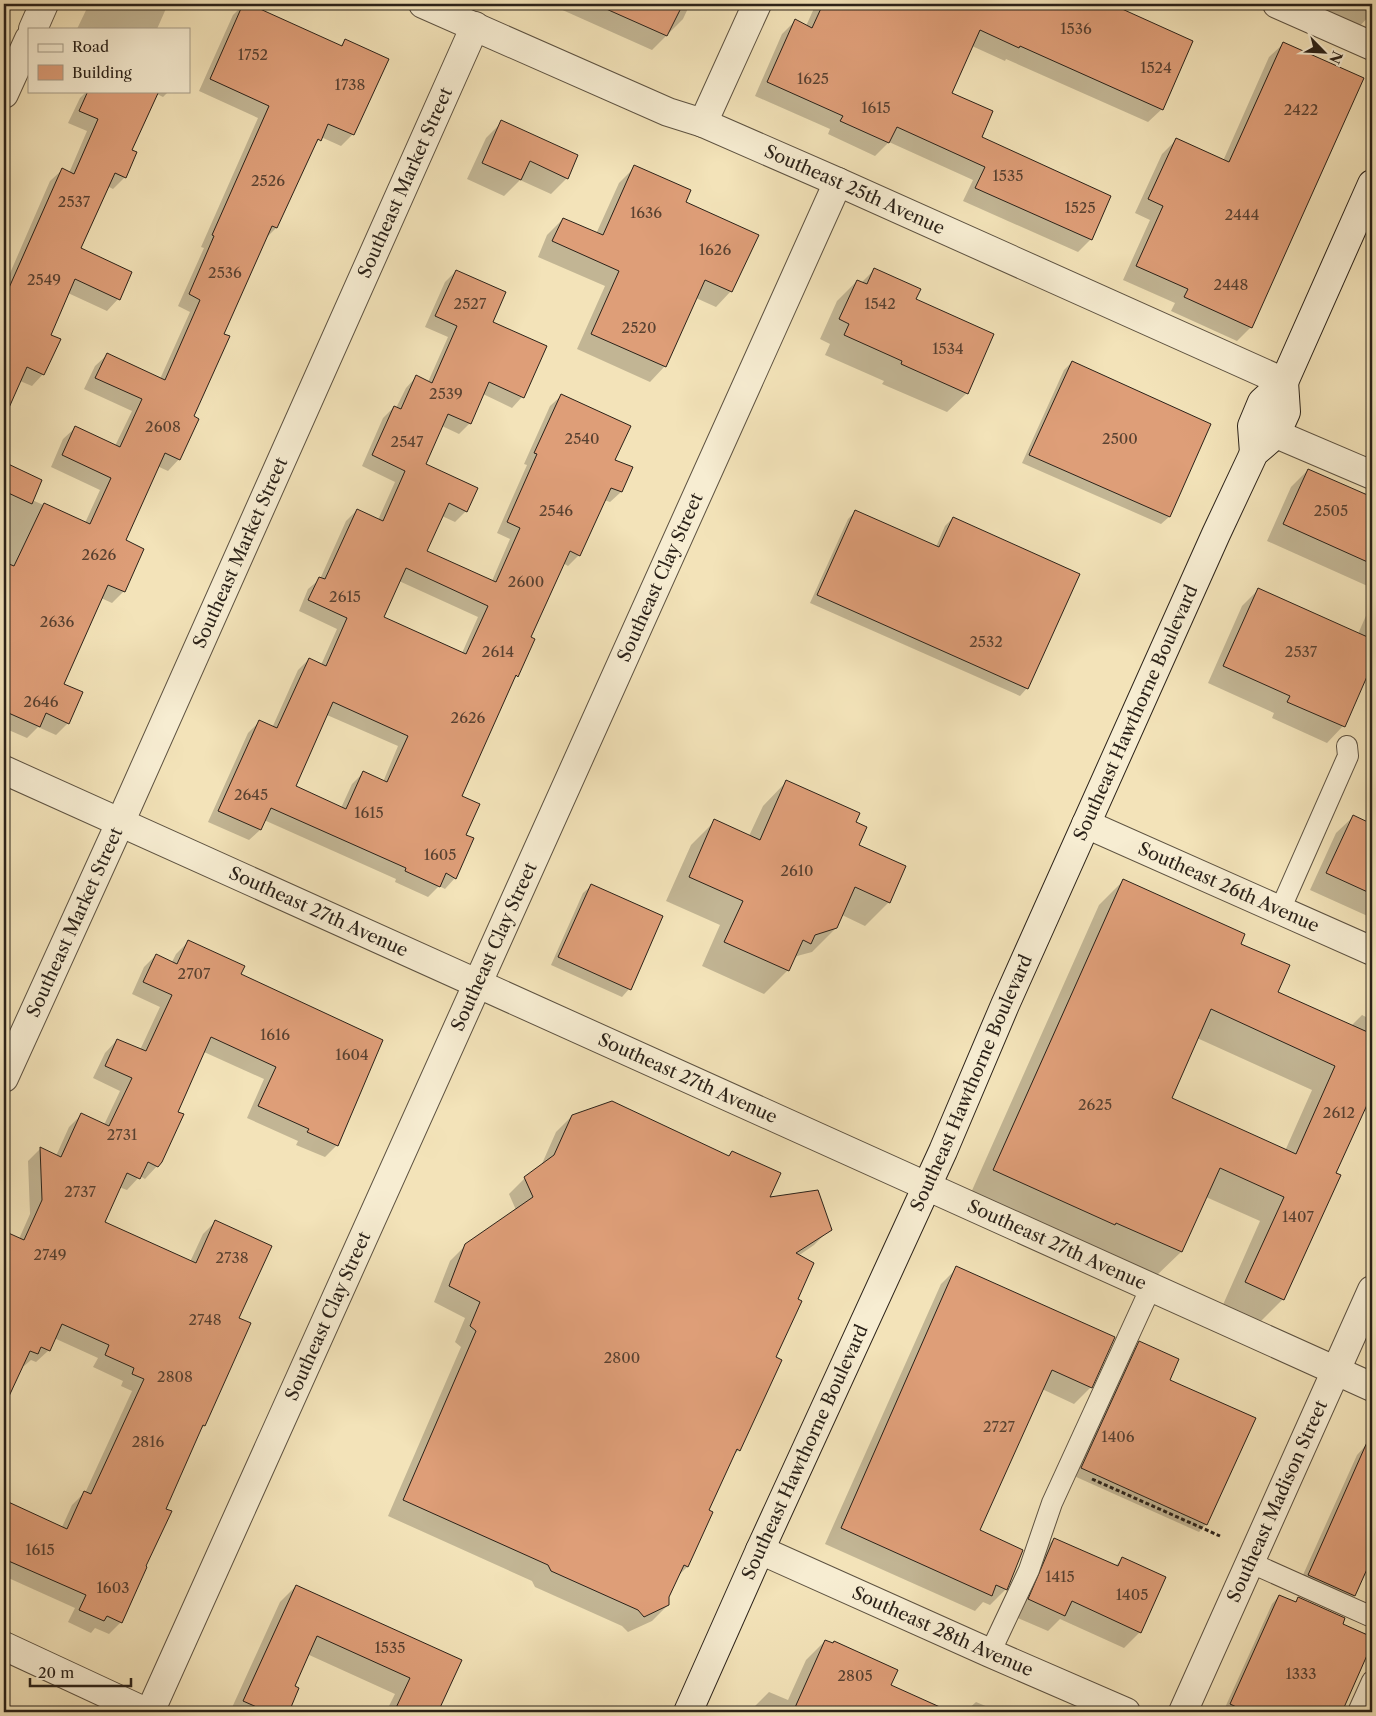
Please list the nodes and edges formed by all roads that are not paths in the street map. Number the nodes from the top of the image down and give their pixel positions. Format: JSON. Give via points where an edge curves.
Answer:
{"nodes":[{"id":1,"x":44,"y":4,"type":"edge"},
{"id":2,"x":423,"y":4,"type":"edge"},
{"id":3,"x":757,"y":4,"type":"edge"},
{"id":4,"x":1277,"y":4,"type":"edge"},
{"id":5,"x":475,"y":26,"type":"junction"},
{"id":6,"x":33,"y":28,"type":"edge"},
{"id":7,"x":28,"y":41,"type":"edge"},
{"id":8,"x":1372,"y":46,"type":"edge"},
{"id":9,"x":4,"y":94,"type":"edge"},
{"id":10,"x":703,"y":123,"type":"junction"},
{"id":11,"x":838,"y":182,"type":"junction"},
{"id":12,"x":1372,"y":184,"type":"edge"},
{"id":13,"x":1284,"y":382,"type":"junction"},
{"id":14,"x":1276,"y":434,"type":"junction"},
{"id":15,"x":1254,"y":453,"type":"junction"},
{"id":16,"x":1372,"y":475,"type":"edge"},
{"id":17,"x":1347,"y":746,"type":"dead end"},
{"id":18,"x":4,"y":770,"type":"edge"},
{"id":19,"x":120,"y":823,"type":"junction"},
{"id":20,"x":1086,"y":824,"type":"junction"},
{"id":21,"x":1280,"y":910,"type":"junction"},
{"id":22,"x":1372,"y":951,"type":"edge"},
{"id":23,"x":477,"y":984,"type":"junction"},
{"id":24,"x":4,"y":1078,"type":"edge"},
{"id":25,"x":927,"y":1186,"type":"junction"},
{"id":26,"x":1151,"y":1287,"type":"junction"},
{"id":27,"x":1372,"y":1290,"type":"edge"},
{"id":28,"x":1336,"y":1371,"type":"junction"},
{"id":29,"x":1372,"y":1387,"type":"edge"},
{"id":30,"x":760,"y":1550,"type":"junction"},
{"id":31,"x":1250,"y":1562,"type":"junction"},
{"id":32,"x":1372,"y":1616,"type":"edge"},
{"id":33,"x":4,"y":1646,"type":"edge"},
{"id":34,"x":990,"y":1653,"type":"junction"},
{"id":35,"x":1372,"y":1680,"type":"edge"},
{"id":36,"x":146,"y":1712,"type":"edge"},
{"id":37,"x":150,"y":1712,"type":"edge"},
{"id":38,"x":688,"y":1712,"type":"edge"},
{"id":39,"x":1126,"y":1712,"type":"edge"},
{"id":40,"x":1183,"y":1712,"type":"edge"},
{"id":41,"x":1358,"y":1712,"type":"edge"}],
"edges":[{"from":1,"to":6,"type":"street"},
{"from":2,"to":5,"type":"street","name":"Southeast 25th Avenue"},
{"from":3,"to":10,"type":"street"},
{"from":4,"to":8,"type":"street"},
{"from":5,"to":10,"type":"street","name":"Southeast 25th Avenue","via":[[668,112]]},
{"from":5,"to":19,"type":"street","name":"Southeast Market Street"},
{"from":7,"to":9,"type":"street"},
{"from":10,"to":11,"type":"street","name":"Southeast 25th Avenue"},
{"from":11,"to":13,"type":"street","name":"Southeast 25th Avenue"},
{"from":11,"to":23,"type":"street","name":"Southeast Clay Street"},
{"from":12,"to":13,"type":"street","name":"Southeast Hawthorne Boulevard"},
{"from":13,"to":14,"type":"street","name":"Southeast Hawthorne Boulevard","via":[[1286,412]]},
{"from":13,"to":15,"type":"street","name":"Southeast Hawthorne Boulevard","via":[[1262,402],[1252,426]]},
{"from":14,"to":15,"type":"street","name":"Southeast Hawthorne Boulevard"},
{"from":14,"to":16,"type":"street"},
{"from":15,"to":20,"type":"street","name":"Southeast Hawthorne Boulevard"},
{"from":17,"to":21,"type":"lane","via":[[1348,756]]},
{"from":18,"to":19,"type":"street","name":"Southeast 27th Avenue"},
{"from":19,"to":23,"type":"street","name":"Southeast 27th Avenue"},
{"from":19,"to":24,"type":"street","name":"Southeast Market Street"},
{"from":20,"to":21,"type":"street","name":"Southeast 26th Avenue"},
{"from":20,"to":25,"type":"street","name":"Southeast Hawthorne Boulevard"},
{"from":21,"to":22,"type":"street","name":"Southeast 26th Avenue"},
{"from":23,"to":25,"type":"street","name":"Southeast 27th Avenue"},
{"from":23,"to":37,"type":"street","name":"Southeast Clay Street"},
{"from":25,"to":26,"type":"street","name":"Southeast 27th Avenue"},
{"from":25,"to":30,"type":"street","name":"Southeast Hawthorne Boulevard"},
{"from":26,"to":28,"type":"street","name":"Southeast 27th Avenue"},
{"from":26,"to":34,"type":"lane","via":[[1052,1503],[1029,1570]]},
{"from":27,"to":28,"type":"street","name":"Southeast Madison Street"},
{"from":28,"to":29,"type":"street","name":"Southeast 27th Avenue"},
{"from":28,"to":31,"type":"street","name":"Southeast Madison Street"},
{"from":30,"to":34,"type":"street","name":"Southeast 28th Avenue"},
{"from":30,"to":38,"type":"street","name":"Southeast Hawthorne Boulevard"},
{"from":31,"to":32,"type":"lane"},
{"from":31,"to":40,"type":"street","name":"Southeast Madison Street"},
{"from":33,"to":36,"type":"street"},
{"from":34,"to":39,"type":"street","name":"Southeast 28th Avenue"},
{"from":35,"to":41,"type":"lane"}]}
